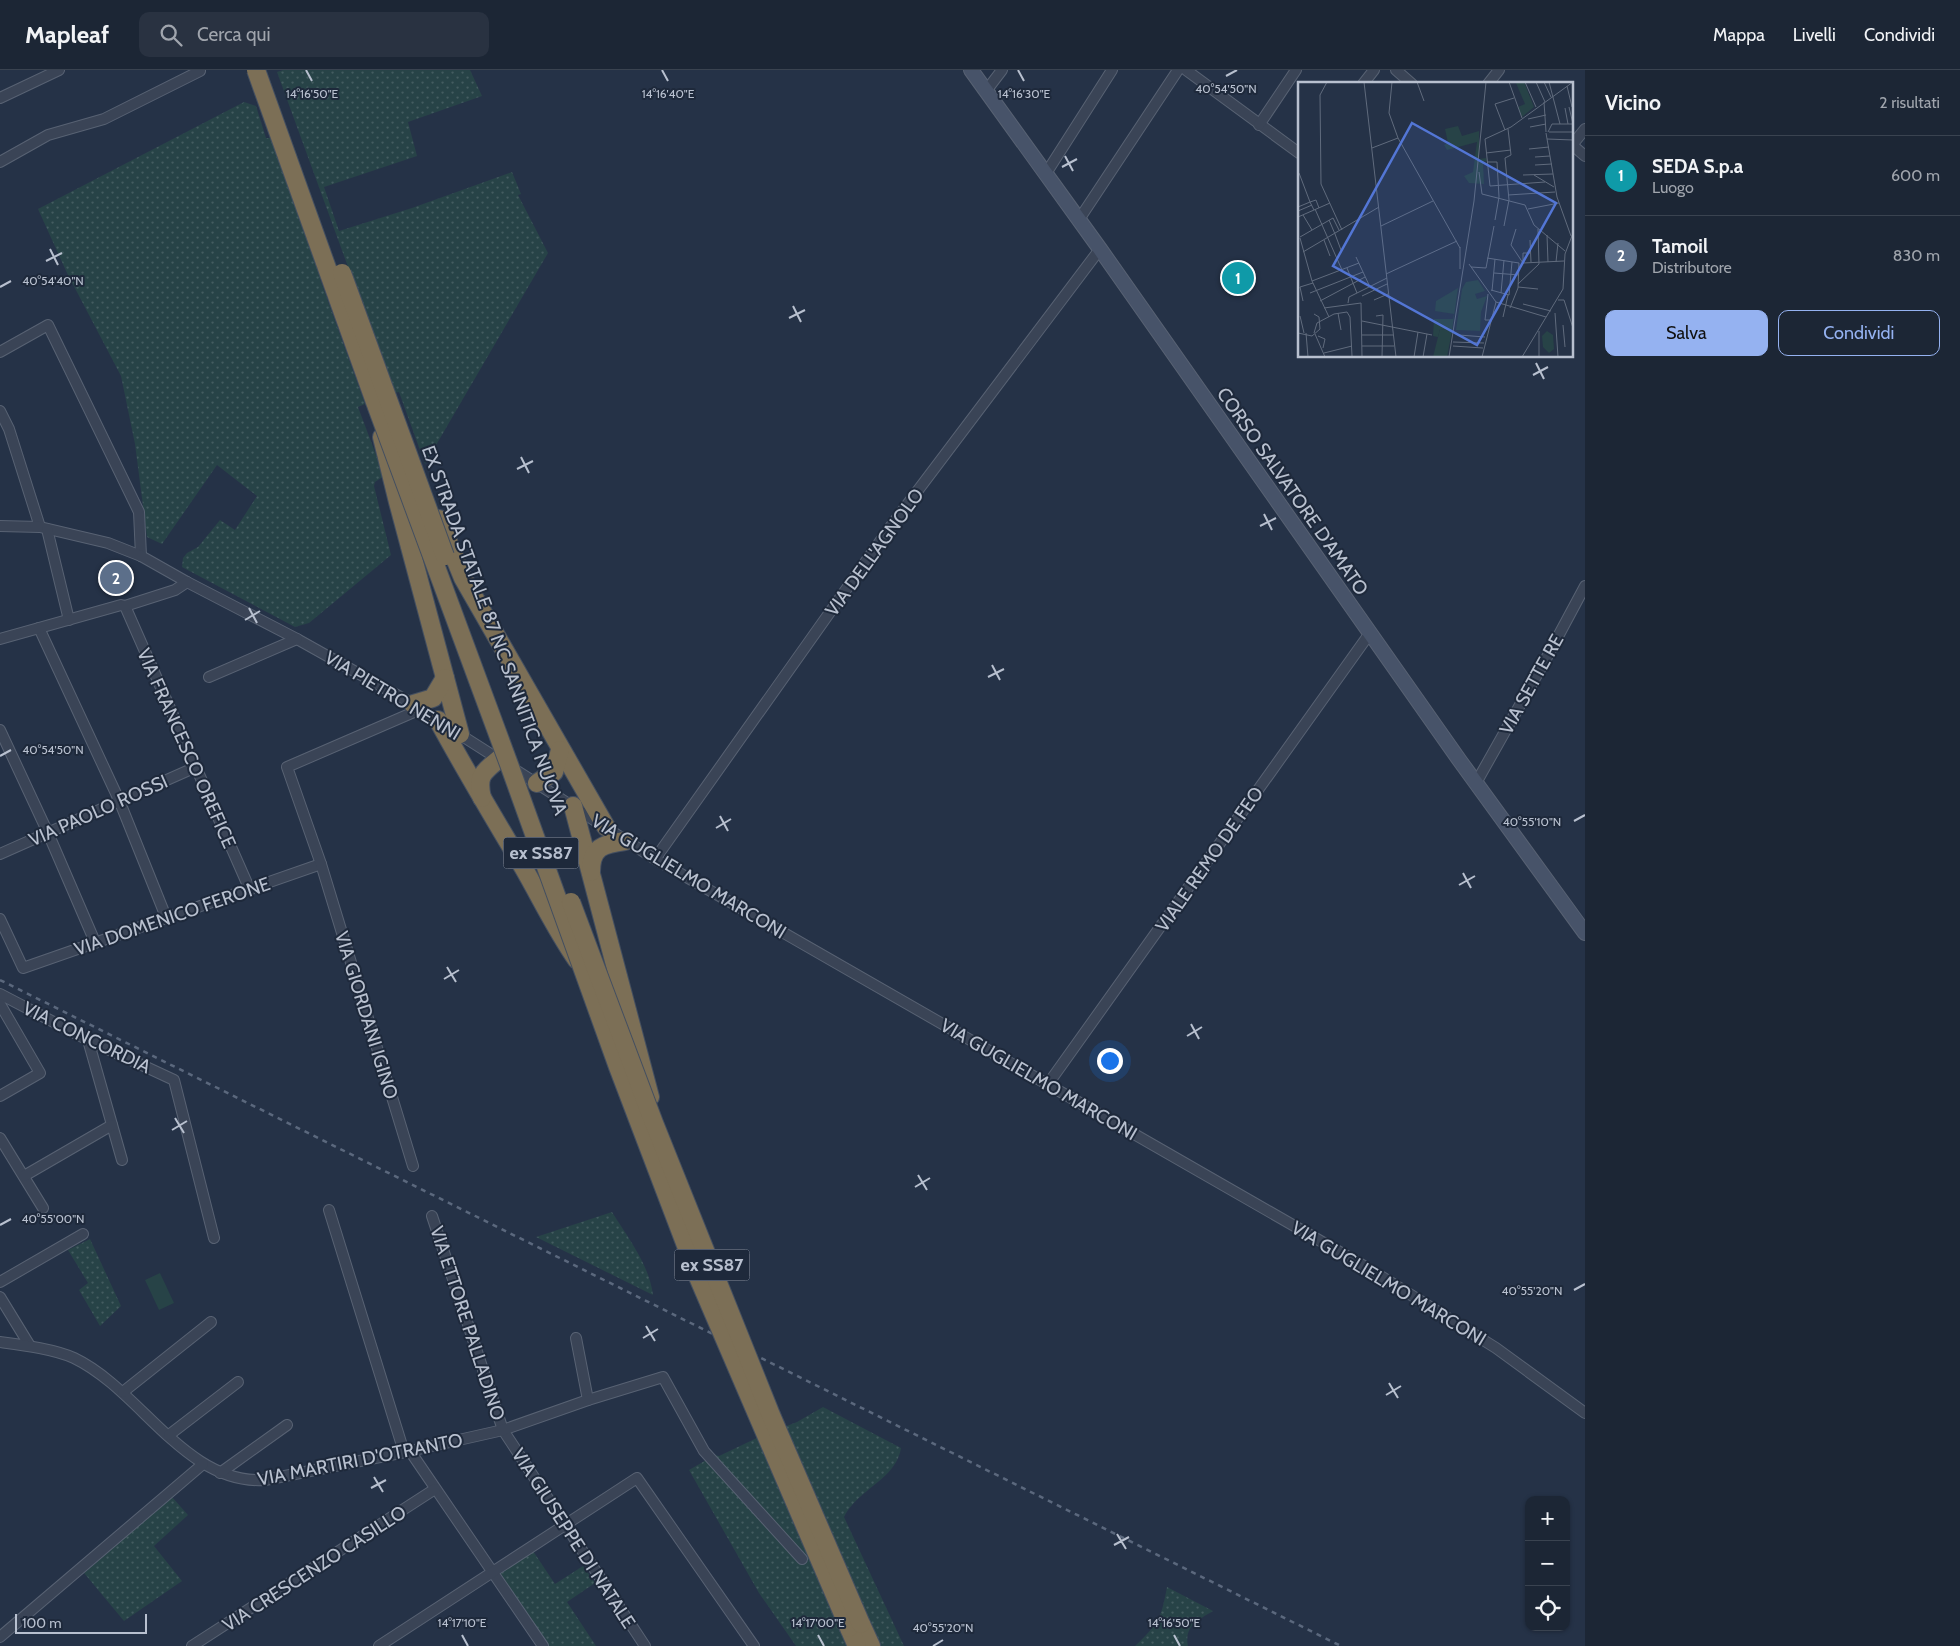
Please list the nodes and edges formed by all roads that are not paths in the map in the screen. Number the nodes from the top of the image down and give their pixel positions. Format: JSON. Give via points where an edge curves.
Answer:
{"nodes":[{"id":1,"x":60,"y":70,"type":"edge"},
{"id":2,"x":256,"y":70,"type":"edge"},
{"id":3,"x":268,"y":70,"type":"edge"},
{"id":4,"x":971,"y":70,"type":"edge"},
{"id":5,"x":1002,"y":70,"type":"edge"},
{"id":6,"x":1112,"y":70,"type":"edge"},
{"id":7,"x":1178,"y":70,"type":"edge"},
{"id":8,"x":1186,"y":70,"type":"edge"},
{"id":9,"x":1296,"y":70,"type":"edge"},
{"id":10,"x":1374,"y":70,"type":"edge"},
{"id":11,"x":1396,"y":70,"type":"edge"},
{"id":12,"x":200,"y":71,"type":"edge"},
{"id":13,"x":1365,"y":82,"type":"edge"},
{"id":14,"x":1410,"y":82,"type":"edge"},
{"id":15,"x":986,"y":91,"type":"junction"},
{"id":16,"x":0,"y":98,"type":"edge"},
{"id":17,"x":1260,"y":125,"type":"junction"},
{"id":18,"x":1585,"y":130,"type":"edge"},
{"id":19,"x":1572,"y":145,"type":"edge"},
{"id":20,"x":1298,"y":152,"type":"edge"},
{"id":21,"x":1585,"y":156,"type":"edge"},
{"id":22,"x":0,"y":162,"type":"edge"},
{"id":23,"x":1045,"y":175,"type":"junction"},
{"id":24,"x":1078,"y":220,"type":"junction"},
{"id":25,"x":1100,"y":249,"type":"junction"},
{"id":26,"x":0,"y":352,"type":"edge"},
{"id":27,"x":375,"y":402,"type":"junction"},
{"id":28,"x":0,"y":411,"type":"edge"},
{"id":29,"x":4,"y":431,"type":"edge"},
{"id":30,"x":416,"y":477,"type":"junction"},
{"id":31,"x":0,"y":526,"type":"edge"},
{"id":32,"x":44,"y":528,"type":"junction"},
{"id":33,"x":141,"y":556,"type":"junction"},
{"id":34,"x":187,"y":582,"type":"junction"},
{"id":35,"x":1585,"y":586,"type":"edge"},
{"id":36,"x":124,"y":606,"type":"junction"},
{"id":37,"x":69,"y":620,"type":"junction"},
{"id":38,"x":39,"y":628,"type":"junction"},
{"id":39,"x":1370,"y":633,"type":"junction"},
{"id":40,"x":297,"y":639,"type":"junction"},
{"id":41,"x":0,"y":640,"type":"edge"},
{"id":42,"x":209,"y":677,"type":"dead end"},
{"id":43,"x":445,"y":678,"type":"junction"},
{"id":44,"x":417,"y":707,"type":"junction"},
{"id":45,"x":438,"y":720,"type":"junction"},
{"id":46,"x":0,"y":730,"type":"edge"},
{"id":47,"x":460,"y":734,"type":"junction"},
{"id":48,"x":560,"y":750,"type":"junction"},
{"id":49,"x":493,"y":756,"type":"junction"},
{"id":50,"x":196,"y":767,"type":"junction"},
{"id":51,"x":1476,"y":783,"type":"junction"},
{"id":52,"x":538,"y":784,"type":"junction"},
{"id":53,"x":119,"y":800,"type":"junction"},
{"id":54,"x":483,"y":802,"type":"junction"},
{"id":55,"x":573,"y":806,"type":"junction"},
{"id":56,"x":606,"y":827,"type":"junction"},
{"id":57,"x":48,"y":833,"type":"junction"},
{"id":58,"x":625,"y":841,"type":"junction"},
{"id":59,"x":0,"y":854,"type":"edge"},
{"id":60,"x":656,"y":859,"type":"junction"},
{"id":61,"x":321,"y":864,"type":"junction"},
{"id":62,"x":591,"y":875,"type":"junction"},
{"id":63,"x":250,"y":890,"type":"junction"},
{"id":64,"x":166,"y":917,"type":"junction"},
{"id":65,"x":0,"y":919,"type":"edge"},
{"id":66,"x":1585,"y":933,"type":"edge"},
{"id":67,"x":95,"y":942,"type":"junction"},
{"id":68,"x":583,"y":968,"type":"junction"},
{"id":69,"x":0,"y":994,"type":"edge"},
{"id":70,"x":0,"y":1004,"type":"edge"},
{"id":71,"x":88,"y":1040,"type":"junction"},
{"id":72,"x":1048,"y":1084,"type":"junction"},
{"id":73,"x":0,"y":1096,"type":"edge"},
{"id":74,"x":112,"y":1125,"type":"junction"},
{"id":75,"x":657,"y":1129,"type":"junction"},
{"id":76,"x":0,"y":1138,"type":"edge"},
{"id":77,"x":122,"y":1160,"type":"dead end"},
{"id":78,"x":413,"y":1166,"type":"dead end"},
{"id":79,"x":24,"y":1176,"type":"junction"},
{"id":80,"x":43,"y":1208,"type":"dead end"},
{"id":81,"x":329,"y":1210,"type":"dead end"},
{"id":82,"x":432,"y":1216,"type":"dead end"},
{"id":83,"x":83,"y":1234,"type":"dead end"},
{"id":84,"x":214,"y":1238,"type":"dead end"},
{"id":85,"x":0,"y":1282,"type":"edge"},
{"id":86,"x":0,"y":1296,"type":"edge"},
{"id":87,"x":211,"y":1322,"type":"dead end"},
{"id":88,"x":576,"y":1338,"type":"dead end"},
{"id":89,"x":0,"y":1342,"type":"edge"},
{"id":90,"x":30,"y":1346,"type":"junction"},
{"id":91,"x":238,"y":1382,"type":"dead end"},
{"id":92,"x":122,"y":1392,"type":"junction"},
{"id":93,"x":588,"y":1400,"type":"junction"},
{"id":94,"x":1585,"y":1413,"type":"edge"},
{"id":95,"x":287,"y":1425,"type":"dead end"},
{"id":96,"x":503,"y":1430,"type":"junction"},
{"id":97,"x":169,"y":1435,"type":"junction"},
{"id":98,"x":407,"y":1452,"type":"junction"},
{"id":99,"x":203,"y":1464,"type":"junction"},
{"id":100,"x":220,"y":1473,"type":"junction"},
{"id":101,"x":435,"y":1489,"type":"junction"},
{"id":102,"x":565,"y":1525,"type":"junction"},
{"id":103,"x":802,"y":1559,"type":"dead end"},
{"id":104,"x":492,"y":1572,"type":"junction"},
{"id":105,"x":855,"y":1626,"type":"junction"},
{"id":106,"x":0,"y":1637,"type":"edge"},
{"id":107,"x":192,"y":1646,"type":"edge"},
{"id":108,"x":379,"y":1646,"type":"edge"},
{"id":109,"x":543,"y":1646,"type":"edge"},
{"id":110,"x":645,"y":1646,"type":"edge"},
{"id":111,"x":754,"y":1646,"type":"edge"},
{"id":112,"x":857,"y":1646,"type":"edge"},
{"id":113,"x":871,"y":1646,"type":"edge"}],
"edges":[{"from":1,"to":16,"type":"street"},
{"from":2,"to":27,"type":"highway","name":"EX STRADA STATALE 87 NC SANNITICA NUOVA","number":"ex SS87","bridge":true},
{"from":3,"to":30,"type":"highway","name":"EX STRADA STATALE 87 NC SANNITICA NUOVA","number":"ex SS87","bridge":true},
{"from":4,"to":15,"type":"street","name":"CORSO SALVATORE D'AMATO"},
{"from":5,"to":15,"type":"street"},
{"from":6,"to":23,"type":"street"},
{"from":7,"to":24,"type":"street"},
{"from":8,"to":17,"type":"street"},
{"from":9,"to":17,"type":"street"},
{"from":10,"to":13,"type":"street"},
{"from":11,"to":14,"type":"street"},
{"from":12,"to":22,"type":"street","via":[[104,119],[48,134]]},
{"from":15,"to":23,"type":"street","name":"CORSO SALVATORE D'AMATO"},
{"from":17,"to":20,"type":"street"},
{"from":18,"to":19,"type":"street"},
{"from":19,"to":21,"type":"street"},
{"from":23,"to":24,"type":"street","name":"CORSO SALVATORE D'AMATO"},
{"from":24,"to":25,"type":"street","name":"CORSO SALVATORE D'AMATO"},
{"from":25,"to":39,"type":"street","name":"CORSO SALVATORE D'AMATO"},
{"from":25,"to":60,"type":"street","name":"VIA DELL'AGNOLO","via":[[891,526]]},
{"from":26,"to":33,"type":"street","via":[[48,325],[139,512]]},
{"from":27,"to":43,"type":"highway","bridge":true},
{"from":27,"to":68,"type":"highway","name":"EX STRADA STATALE 87 NC SANNITICA NUOVA","number":"ex SS87","bridge":true},
{"from":28,"to":29,"type":"street"},
{"from":29,"to":32,"type":"street"},
{"from":30,"to":48,"type":"highway","bridge":true,"via":[[444,530],[463,578]]},
{"from":30,"to":75,"type":"highway","name":"EX STRADA STATALE 87 NC SANNITICA NUOVA","number":"ex SS87","bridge":true},
{"from":31,"to":32,"type":"street","name":"VIA PIETRO NENNI"},
{"from":32,"to":33,"type":"street","name":"VIA PIETRO NENNI","via":[[108,543]]},
{"from":32,"to":37,"type":"street"},
{"from":33,"to":34,"type":"street","name":"VIA PIETRO NENNI"},
{"from":34,"to":36,"type":"street","via":[[175,590]]},
{"from":34,"to":40,"type":"street","name":"VIA PIETRO NENNI"},
{"from":35,"to":51,"type":"street","name":"VIA SETTE RE"},
{"from":36,"to":37,"type":"street"},
{"from":36,"to":50,"type":"street","name":"VIA FRANCESCO OREFICE"},
{"from":37,"to":38,"type":"street"},
{"from":38,"to":41,"type":"street"},
{"from":38,"to":53,"type":"street"},
{"from":39,"to":51,"type":"street","name":"CORSO SALVATORE D'AMATO"},
{"from":39,"to":72,"type":"street","name":"VIALE REMO DE FEO"},
{"from":40,"to":42,"type":"street"},
{"from":40,"to":44,"type":"street","name":"VIA PIETRO NENNI"},
{"from":43,"to":44,"type":"highway","via":[[433,698]]},
{"from":43,"to":47,"type":"highway"},
{"from":44,"to":45,"type":"street","name":"VIA PIETRO NENNI"},
{"from":44,"to":61,"type":"street","name":"VIA GIORDANI IGINO","via":[[287,767]]},
{"from":45,"to":47,"type":"street","name":"VIA PIETRO NENNI"},
{"from":45,"to":54,"type":"highway"},
{"from":46,"to":57,"type":"street"},
{"from":47,"to":49,"type":"street","name":"VIA PIETRO NENNI"},
{"from":48,"to":52,"type":"highway","via":[[554,772]]},
{"from":48,"to":56,"type":"highway"},
{"from":49,"to":52,"type":"street","name":"VIA GUGLIELMO MARCONI"},
{"from":49,"to":54,"type":"highway","via":[[482,774]]},
{"from":50,"to":53,"type":"street","name":"VIA PAOLO ROSSI"},
{"from":50,"to":63,"type":"street","name":"VIA FRANCESCO OREFICE"},
{"from":51,"to":66,"type":"street","name":"CORSO SALVATORE D'AMATO"},
{"from":52,"to":55,"type":"street","name":"VIA GUGLIELMO MARCONI"},
{"from":53,"to":57,"type":"street","name":"VIA PAOLO ROSSI"},
{"from":53,"to":64,"type":"street"},
{"from":54,"to":68,"type":"highway","bridge":true,"via":[[560,936]]},
{"from":55,"to":56,"type":"street","name":"VIA GUGLIELMO MARCONI"},
{"from":55,"to":62,"type":"highway"},
{"from":56,"to":58,"type":"street","name":"VIA GUGLIELMO MARCONI"},
{"from":57,"to":59,"type":"street","name":"VIA PAOLO ROSSI"},
{"from":57,"to":67,"type":"street"},
{"from":58,"to":60,"type":"street","name":"VIA GUGLIELMO MARCONI"},
{"from":58,"to":62,"type":"highway","via":[[609,843],[595,852]]},
{"from":60,"to":72,"type":"street","name":"VIA GUGLIELMO MARCONI"},
{"from":61,"to":63,"type":"street","name":"VIA DOMENICO FERONE"},
{"from":61,"to":78,"type":"street","name":"VIA GIORDANI IGINO"},
{"from":62,"to":75,"type":"highway","bridge":true},
{"from":63,"to":64,"type":"street","name":"VIA DOMENICO FERONE"},
{"from":64,"to":67,"type":"street","name":"VIA DOMENICO FERONE"},
{"from":65,"to":67,"type":"street","name":"VIA DOMENICO FERONE","via":[[23,968]]},
{"from":68,"to":105,"type":"highway","name":"EX STRADA STATALE 87 NC SANNITICA NUOVA","number":"ex SS87","bridge":true,"via":[[698,1277]]},
{"from":69,"to":71,"type":"street","name":"VIA CONCORDIA"},
{"from":70,"to":73,"type":"street","via":[[40,1073]]},
{"from":71,"to":74,"type":"street"},
{"from":71,"to":84,"type":"street","name":"VIA CONCORDIA","via":[[174,1080]]},
{"from":72,"to":94,"type":"street","name":"VIA GUGLIELMO MARCONI","via":[[1388,1281],[1496,1348]]},
{"from":74,"to":77,"type":"street"},
{"from":74,"to":79,"type":"street"},
{"from":75,"to":105,"type":"highway","name":"EX STRADA STATALE 87 NC SANNITICA NUOVA","number":"ex SS87","bridge":true},
{"from":76,"to":79,"type":"street"},
{"from":79,"to":80,"type":"street"},
{"from":81,"to":98,"type":"street"},
{"from":82,"to":96,"type":"street","name":"VIA ETTORE PALLADINO"},
{"from":83,"to":85,"type":"street"},
{"from":86,"to":90,"type":"street"},
{"from":87,"to":92,"type":"street"},
{"from":88,"to":93,"type":"street"},
{"from":89,"to":90,"type":"street","name":"VIA MARTIRI D'OTRANTO"},
{"from":90,"to":92,"type":"street","name":"VIA MARTIRI D'OTRANTO","via":[[74,1358]]},
{"from":91,"to":97,"type":"street"},
{"from":92,"to":97,"type":"street","name":"VIA MARTIRI D'OTRANTO"},
{"from":93,"to":96,"type":"street","name":"VIA MARTIRI D'OTRANTO"},
{"from":93,"to":103,"type":"street","name":"VIA MARTIRI D'OTRANTO","via":[[664,1377],[704,1451]]},
{"from":95,"to":100,"type":"street"},
{"from":96,"to":98,"type":"street","name":"VIA MARTIRI D'OTRANTO"},
{"from":96,"to":102,"type":"street","name":"VIA GIUSEPPE DI NATALE"},
{"from":97,"to":99,"type":"street","name":"VIA MARTIRI D'OTRANTO"},
{"from":98,"to":100,"type":"street","name":"VIA MARTIRI D'OTRANTO","via":[[265,1480],[248,1481]]},
{"from":98,"to":101,"type":"street"},
{"from":99,"to":100,"type":"street","name":"VIA MARTIRI D'OTRANTO"},
{"from":99,"to":106,"type":"street"},
{"from":101,"to":104,"type":"street"},
{"from":101,"to":107,"type":"street","name":"VIA CRESCENZO CASILLO"},
{"from":102,"to":104,"type":"street"},
{"from":102,"to":110,"type":"street","name":"VIA GIUSEPPE DI NATALE"},
{"from":102,"to":111,"type":"street","via":[[637,1478]]},
{"from":104,"to":108,"type":"street"},
{"from":104,"to":109,"type":"street"},
{"from":105,"to":112,"type":"highway","name":"EX STRADA STATALE 87 NC SANNITICA NUOVA","number":"ex SS87"},
{"from":105,"to":113,"type":"highway","name":"EX STRADA STATALE 87 NC SANNITICA NUOVA"}]}
